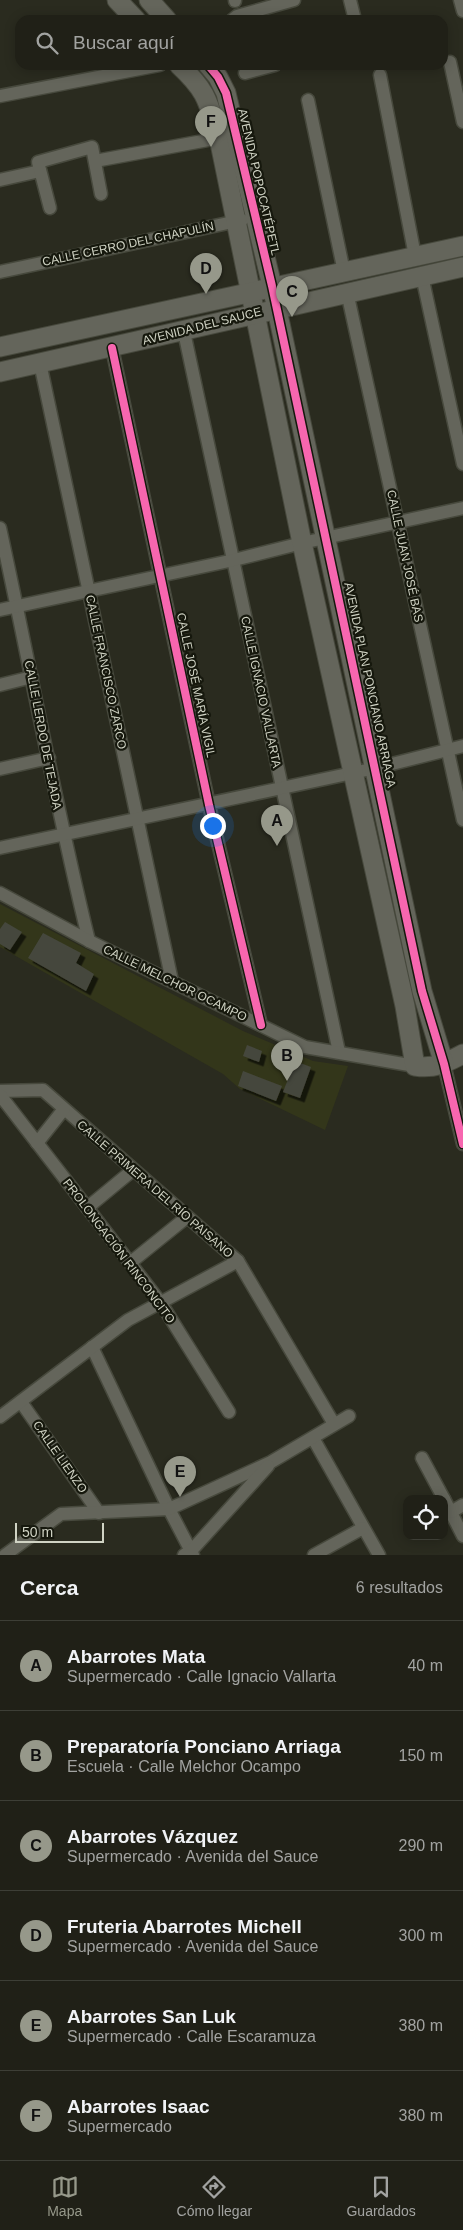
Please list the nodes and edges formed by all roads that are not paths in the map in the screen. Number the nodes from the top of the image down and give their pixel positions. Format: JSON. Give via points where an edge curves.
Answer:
{"nodes":[{"id":1,"x":117,"y":0,"type":"edge"},
{"id":2,"x":294,"y":0,"type":"edge"},
{"id":3,"x":350,"y":0,"type":"edge"},
{"id":4,"x":460,"y":0,"type":"edge"},
{"id":5,"x":152,"y":1,"type":"edge"},
{"id":6,"x":463,"y":11,"type":"edge"},
{"id":7,"x":266,"y":14,"type":"edge"},
{"id":8,"x":131,"y":15,"type":"edge"},
{"id":9,"x":163,"y":15,"type":"edge"},
{"id":10,"x":252,"y":15,"type":"edge"},
{"id":11,"x":354,"y":15,"type":"edge"},
{"id":12,"x":450,"y":62,"type":"dead end"},
{"id":13,"x":134,"y":70,"type":"edge"},
{"id":14,"x":185,"y":70,"type":"edge"},
{"id":15,"x":212,"y":70,"type":"edge"},
{"id":16,"x":256,"y":70,"type":"edge"},
{"id":17,"x":245,"y":73,"type":"dead end"},
{"id":18,"x":380,"y":75,"type":"dead end"},
{"id":19,"x":0,"y":96,"type":"edge"},
{"id":20,"x":308,"y":100,"type":"dead end"},
{"id":21,"x":463,"y":122,"type":"edge"},
{"id":22,"x":219,"y":138,"type":"junction"},
{"id":23,"x":95,"y":161,"type":"junction"},
{"id":24,"x":39,"y":167,"type":"junction"},
{"id":25,"x":0,"y":180,"type":"edge"},
{"id":26,"x":101,"y":194,"type":"dead end"},
{"id":27,"x":50,"y":208,"type":"dead end"},
{"id":28,"x":256,"y":217,"type":"junction"},
{"id":29,"x":235,"y":222,"type":"junction"},
{"id":30,"x":463,"y":246,"type":"edge"},
{"id":31,"x":415,"y":256,"type":"junction"},
{"id":32,"x":463,"y":268,"type":"edge"},
{"id":33,"x":0,"y":272,"type":"edge"},
{"id":34,"x":344,"y":272,"type":"junction"},
{"id":35,"x":422,"y":276,"type":"junction"},
{"id":36,"x":272,"y":286,"type":"junction"},
{"id":37,"x":250,"y":291,"type":"junction"},
{"id":38,"x":347,"y":292,"type":"junction"},
{"id":39,"x":277,"y":308,"type":"junction"},
{"id":40,"x":254,"y":314,"type":"junction"},
{"id":41,"x":184,"y":332,"type":"junction"},
{"id":42,"x":0,"y":347,"type":"edge"},
{"id":43,"x":112,"y":348,"type":"junction"},
{"id":44,"x":40,"y":364,"type":"junction"},
{"id":45,"x":0,"y":372,"type":"edge"},
{"id":46,"x":463,"y":464,"type":"edge"},
{"id":47,"x":463,"y":508,"type":"edge"},
{"id":48,"x":398,"y":522,"type":"junction"},
{"id":49,"x":0,"y":528,"type":"edge"},
{"id":50,"x":327,"y":539,"type":"junction"},
{"id":51,"x":302,"y":543,"type":"junction"},
{"id":52,"x":234,"y":560,"type":"junction"},
{"id":53,"x":162,"y":576,"type":"junction"},
{"id":54,"x":89,"y":592,"type":"junction"},
{"id":55,"x":17,"y":608,"type":"junction"},
{"id":56,"x":0,"y":610,"type":"edge"},
{"id":57,"x":32,"y":678,"type":"junction"},
{"id":58,"x":0,"y":685,"type":"edge"},
{"id":59,"x":463,"y":746,"type":"edge"},
{"id":60,"x":447,"y":750,"type":"junction"},
{"id":61,"x":49,"y":758,"type":"junction"},
{"id":62,"x":376,"y":768,"type":"junction"},
{"id":63,"x":0,"y":769,"type":"edge"},
{"id":64,"x":352,"y":773,"type":"junction"},
{"id":65,"x":281,"y":789,"type":"junction"},
{"id":66,"x":209,"y":805,"type":"junction"},
{"id":67,"x":137,"y":818,"type":"junction"},
{"id":68,"x":463,"y":820,"type":"edge"},
{"id":69,"x":62,"y":834,"type":"junction"},
{"id":70,"x":0,"y":848,"type":"edge"},
{"id":71,"x":0,"y":893,"type":"edge"},
{"id":72,"x":89,"y":941,"type":"junction"},
{"id":73,"x":172,"y":981,"type":"junction"},
{"id":74,"x":422,"y":991,"type":"junction"},
{"id":75,"x":405,"y":1006,"type":"junction"},
{"id":76,"x":261,"y":1025,"type":"junction"},
{"id":77,"x":339,"y":1052,"type":"junction"},
{"id":78,"x":463,"y":1054,"type":"edge"},
{"id":79,"x":444,"y":1064,"type":"junction"},
{"id":80,"x":415,"y":1066,"type":"junction"},
{"id":81,"x":0,"y":1091,"type":"edge"},
{"id":82,"x":0,"y":1095,"type":"edge"},
{"id":83,"x":64,"y":1109,"type":"junction"},
{"id":84,"x":37,"y":1143,"type":"junction"},
{"id":85,"x":463,"y":1144,"type":"edge"},
{"id":86,"x":133,"y":1170,"type":"junction"},
{"id":87,"x":87,"y":1208,"type":"junction"},
{"id":88,"x":187,"y":1217,"type":"junction"},
{"id":89,"x":238,"y":1261,"type":"junction"},
{"id":90,"x":130,"y":1263,"type":"junction"},
{"id":91,"x":161,"y":1303,"type":"junction"},
{"id":92,"x":92,"y":1347,"type":"junction"},
{"id":93,"x":21,"y":1402,"type":"junction"},
{"id":94,"x":229,"y":1412,"type":"dead end"},
{"id":95,"x":348,"y":1416,"type":"dead end"},
{"id":96,"x":0,"y":1417,"type":"edge"},
{"id":97,"x":334,"y":1424,"type":"junction"},
{"id":98,"x":313,"y":1438,"type":"junction"},
{"id":99,"x":422,"y":1458,"type":"dead end"},
{"id":100,"x":271,"y":1462,"type":"junction"},
{"id":101,"x":442,"y":1495,"type":"edge"},
{"id":102,"x":463,"y":1504,"type":"edge"},
{"id":103,"x":448,"y":1506,"type":"edge"},
{"id":104,"x":169,"y":1509,"type":"junction"},
{"id":105,"x":451,"y":1512,"type":"junction"},
{"id":106,"x":99,"y":1513,"type":"junction"},
{"id":107,"x":363,"y":1528,"type":"junction"},
{"id":108,"x":463,"y":1536,"type":"edge"},
{"id":109,"x":189,"y":1554,"type":"edge"},
{"id":110,"x":5,"y":1555,"type":"edge"},
{"id":111,"x":314,"y":1555,"type":"edge"},
{"id":112,"x":379,"y":1555,"type":"edge"}],
"edges":[{"from":1,"to":8,"type":"street"},
{"from":2,"to":7,"type":"street"},
{"from":3,"to":11,"type":"street"},
{"from":4,"to":6,"type":"street"},
{"from":5,"to":9,"type":"street"},
{"from":7,"to":10,"type":"street"},
{"from":12,"to":21,"type":"street"},
{"from":13,"to":19,"type":"street"},
{"from":14,"to":22,"type":"street","via":[[206,95]]},
{"from":15,"to":28,"type":"street","name":"AVENIDA POPOCATÉPETL","via":[[226,93]]},
{"from":16,"to":17,"type":"street"},
{"from":18,"to":31,"type":"street"},
{"from":20,"to":34,"type":"street"},
{"from":22,"to":23,"type":"street"},
{"from":22,"to":29,"type":"street"},
{"from":23,"to":24,"type":"street","via":[[92,147]]},
{"from":23,"to":26,"type":"street"},
{"from":24,"to":25,"type":"street"},
{"from":24,"to":27,"type":"street"},
{"from":28,"to":29,"type":"street","name":"CALLE CERRO DEL CHAPULÍN"},
{"from":28,"to":36,"type":"street","name":"AVENIDA POPOCATÉPETL"},
{"from":29,"to":33,"type":"street","name":"CALLE CERRO DEL CHAPULÍN"},
{"from":29,"to":37,"type":"street"},
{"from":30,"to":31,"type":"street","name":"AVENIDA DEL SAUCE"},
{"from":31,"to":34,"type":"street","name":"AVENIDA DEL SAUCE"},
{"from":32,"to":35,"type":"street","name":"AVENIDA DEL SAUCE"},
{"from":34,"to":36,"type":"street","name":"AVENIDA DEL SAUCE"},
{"from":35,"to":38,"type":"street","name":"AVENIDA DEL SAUCE"},
{"from":35,"to":46,"type":"street"},
{"from":36,"to":37,"type":"street","name":"AVENIDA DEL SAUCE"},
{"from":36,"to":39,"type":"street","name":"AVENIDA POPOCATÉPETL"},
{"from":37,"to":40,"type":"street"},
{"from":37,"to":42,"type":"street","name":"AVENIDA DEL SAUCE"},
{"from":38,"to":39,"type":"street","name":"AVENIDA DEL SAUCE"},
{"from":38,"to":48,"type":"street","name":"CALLE JUAN JOSÉ BAS"},
{"from":39,"to":40,"type":"street","name":"AVENIDA DEL SAUCE"},
{"from":39,"to":50,"type":"street","name":"AVENIDA PLAN PONCIANO ARRIAGA"},
{"from":40,"to":41,"type":"street","name":"AVENIDA DEL SAUCE"},
{"from":40,"to":51,"type":"street"},
{"from":41,"to":43,"type":"street","name":"AVENIDA DEL SAUCE"},
{"from":41,"to":52,"type":"street","name":"CALLE IGNACIO VALLARTA"},
{"from":43,"to":44,"type":"street","name":"AVENIDA DEL SAUCE"},
{"from":43,"to":53,"type":"street","name":"CALLE JOSÉ MARÍA VIGIL"},
{"from":44,"to":45,"type":"street","name":"AVENIDA DEL SAUCE"},
{"from":44,"to":54,"type":"street","name":"CALLE FRANCISCO ZARCO"},
{"from":47,"to":48,"type":"street"},
{"from":48,"to":50,"type":"street"},
{"from":48,"to":60,"type":"street","name":"CALLE JUAN JOSÉ BAS"},
{"from":49,"to":55,"type":"street","name":"CALLE LERDO DE TEJADA"},
{"from":50,"to":51,"type":"street"},
{"from":50,"to":62,"type":"street","name":"AVENIDA PLAN PONCIANO ARRIAGA"},
{"from":51,"to":52,"type":"street"},
{"from":51,"to":64,"type":"street"},
{"from":52,"to":53,"type":"street"},
{"from":52,"to":65,"type":"street","name":"CALLE IGNACIO VALLARTA"},
{"from":53,"to":54,"type":"street"},
{"from":53,"to":66,"type":"street","name":"CALLE JOSÉ MARÍA VIGIL"},
{"from":54,"to":55,"type":"street"},
{"from":54,"to":67,"type":"street","name":"CALLE FRANCISCO ZARCO"},
{"from":55,"to":56,"type":"street"},
{"from":55,"to":57,"type":"street","name":"CALLE LERDO DE TEJADA"},
{"from":57,"to":58,"type":"street"},
{"from":57,"to":61,"type":"street","name":"CALLE LERDO DE TEJADA"},
{"from":59,"to":60,"type":"street"},
{"from":60,"to":62,"type":"street"},
{"from":60,"to":68,"type":"street","name":"CALLE JUAN JOSÉ BAS"},
{"from":61,"to":63,"type":"street"},
{"from":61,"to":69,"type":"street","name":"CALLE LERDO DE TEJADA"},
{"from":62,"to":64,"type":"street"},
{"from":62,"to":74,"type":"street","name":"AVENIDA PLAN PONCIANO ARRIAGA"},
{"from":64,"to":65,"type":"street"},
{"from":64,"to":75,"type":"street"},
{"from":65,"to":66,"type":"street"},
{"from":65,"to":77,"type":"street","name":"CALLE IGNACIO VALLARTA"},
{"from":66,"to":67,"type":"street"},
{"from":66,"to":76,"type":"street","name":"CALLE JOSÉ MARÍA VIGIL"},
{"from":67,"to":69,"type":"street"},
{"from":67,"to":73,"type":"street","name":"CALLE FRANCISCO ZARCO"},
{"from":69,"to":70,"type":"street"},
{"from":69,"to":72,"type":"street","name":"CALLE LERDO DE TEJADA"},
{"from":71,"to":72,"type":"street","name":"CALLE MELCHOR OCAMPO"},
{"from":72,"to":73,"type":"street","name":"CALLE MELCHOR OCAMPO"},
{"from":73,"to":76,"type":"street","name":"CALLE MELCHOR OCAMPO"},
{"from":74,"to":75,"type":"street"},
{"from":74,"to":79,"type":"street","name":"AVENIDA PLAN PONCIANO ARRIAGA"},
{"from":75,"to":80,"type":"street"},
{"from":76,"to":77,"type":"street","name":"CALLE MELCHOR OCAMPO","via":[[305,1047]]},
{"from":77,"to":80,"type":"street","name":"CALLE MELCHOR OCAMPO"},
{"from":78,"to":79,"type":"street"},
{"from":79,"to":80,"type":"street","name":"CALLE MELCHOR OCAMPO","via":[[430,1068]]},
{"from":79,"to":85,"type":"street"},
{"from":81,"to":83,"type":"street","name":"CALLE PRIMERA DEL RÍO PAISANO","via":[[43,1090]]},
{"from":82,"to":84,"type":"street","name":"PROLONGACIÓN RINCONCITO"},
{"from":83,"to":84,"type":"street"},
{"from":83,"to":86,"type":"street","name":"CALLE PRIMERA DEL RÍO PAISANO"},
{"from":84,"to":87,"type":"street","name":"PROLONGACIÓN RINCONCITO"},
{"from":86,"to":87,"type":"street"},
{"from":86,"to":88,"type":"street","name":"CALLE PRIMERA DEL RÍO PAISANO"},
{"from":87,"to":90,"type":"street","name":"PROLONGACIÓN RINCONCITO"},
{"from":88,"to":89,"type":"street","name":"CALLE PRIMERA DEL RÍO PAISANO"},
{"from":88,"to":90,"type":"street"},
{"from":89,"to":91,"type":"street"},
{"from":89,"to":97,"type":"street","name":"CALLE PRIMERA DEL RÍO PAISANO"},
{"from":90,"to":91,"type":"street","name":"PROLONGACIÓN RINCONCITO"},
{"from":91,"to":92,"type":"street","via":[[128,1320]]},
{"from":91,"to":94,"type":"street","name":"PROLONGACIÓN RINCONCITO"},
{"from":92,"to":93,"type":"street"},
{"from":92,"to":104,"type":"street"},
{"from":93,"to":96,"type":"street"},
{"from":93,"to":106,"type":"street","name":"CALLE LIENZO"},
{"from":95,"to":97,"type":"street"},
{"from":97,"to":98,"type":"street"},
{"from":98,"to":100,"type":"street"},
{"from":98,"to":107,"type":"street"},
{"from":99,"to":101,"type":"street"},
{"from":100,"to":104,"type":"street"},
{"from":100,"to":109,"type":"street"},
{"from":102,"to":105,"type":"street"},
{"from":103,"to":105,"type":"street"},
{"from":104,"to":106,"type":"street"},
{"from":104,"to":109,"type":"street"},
{"from":105,"to":108,"type":"street"},
{"from":106,"to":110,"type":"street","via":[[61,1514]]},
{"from":107,"to":111,"type":"street"},
{"from":107,"to":112,"type":"street"}]}
